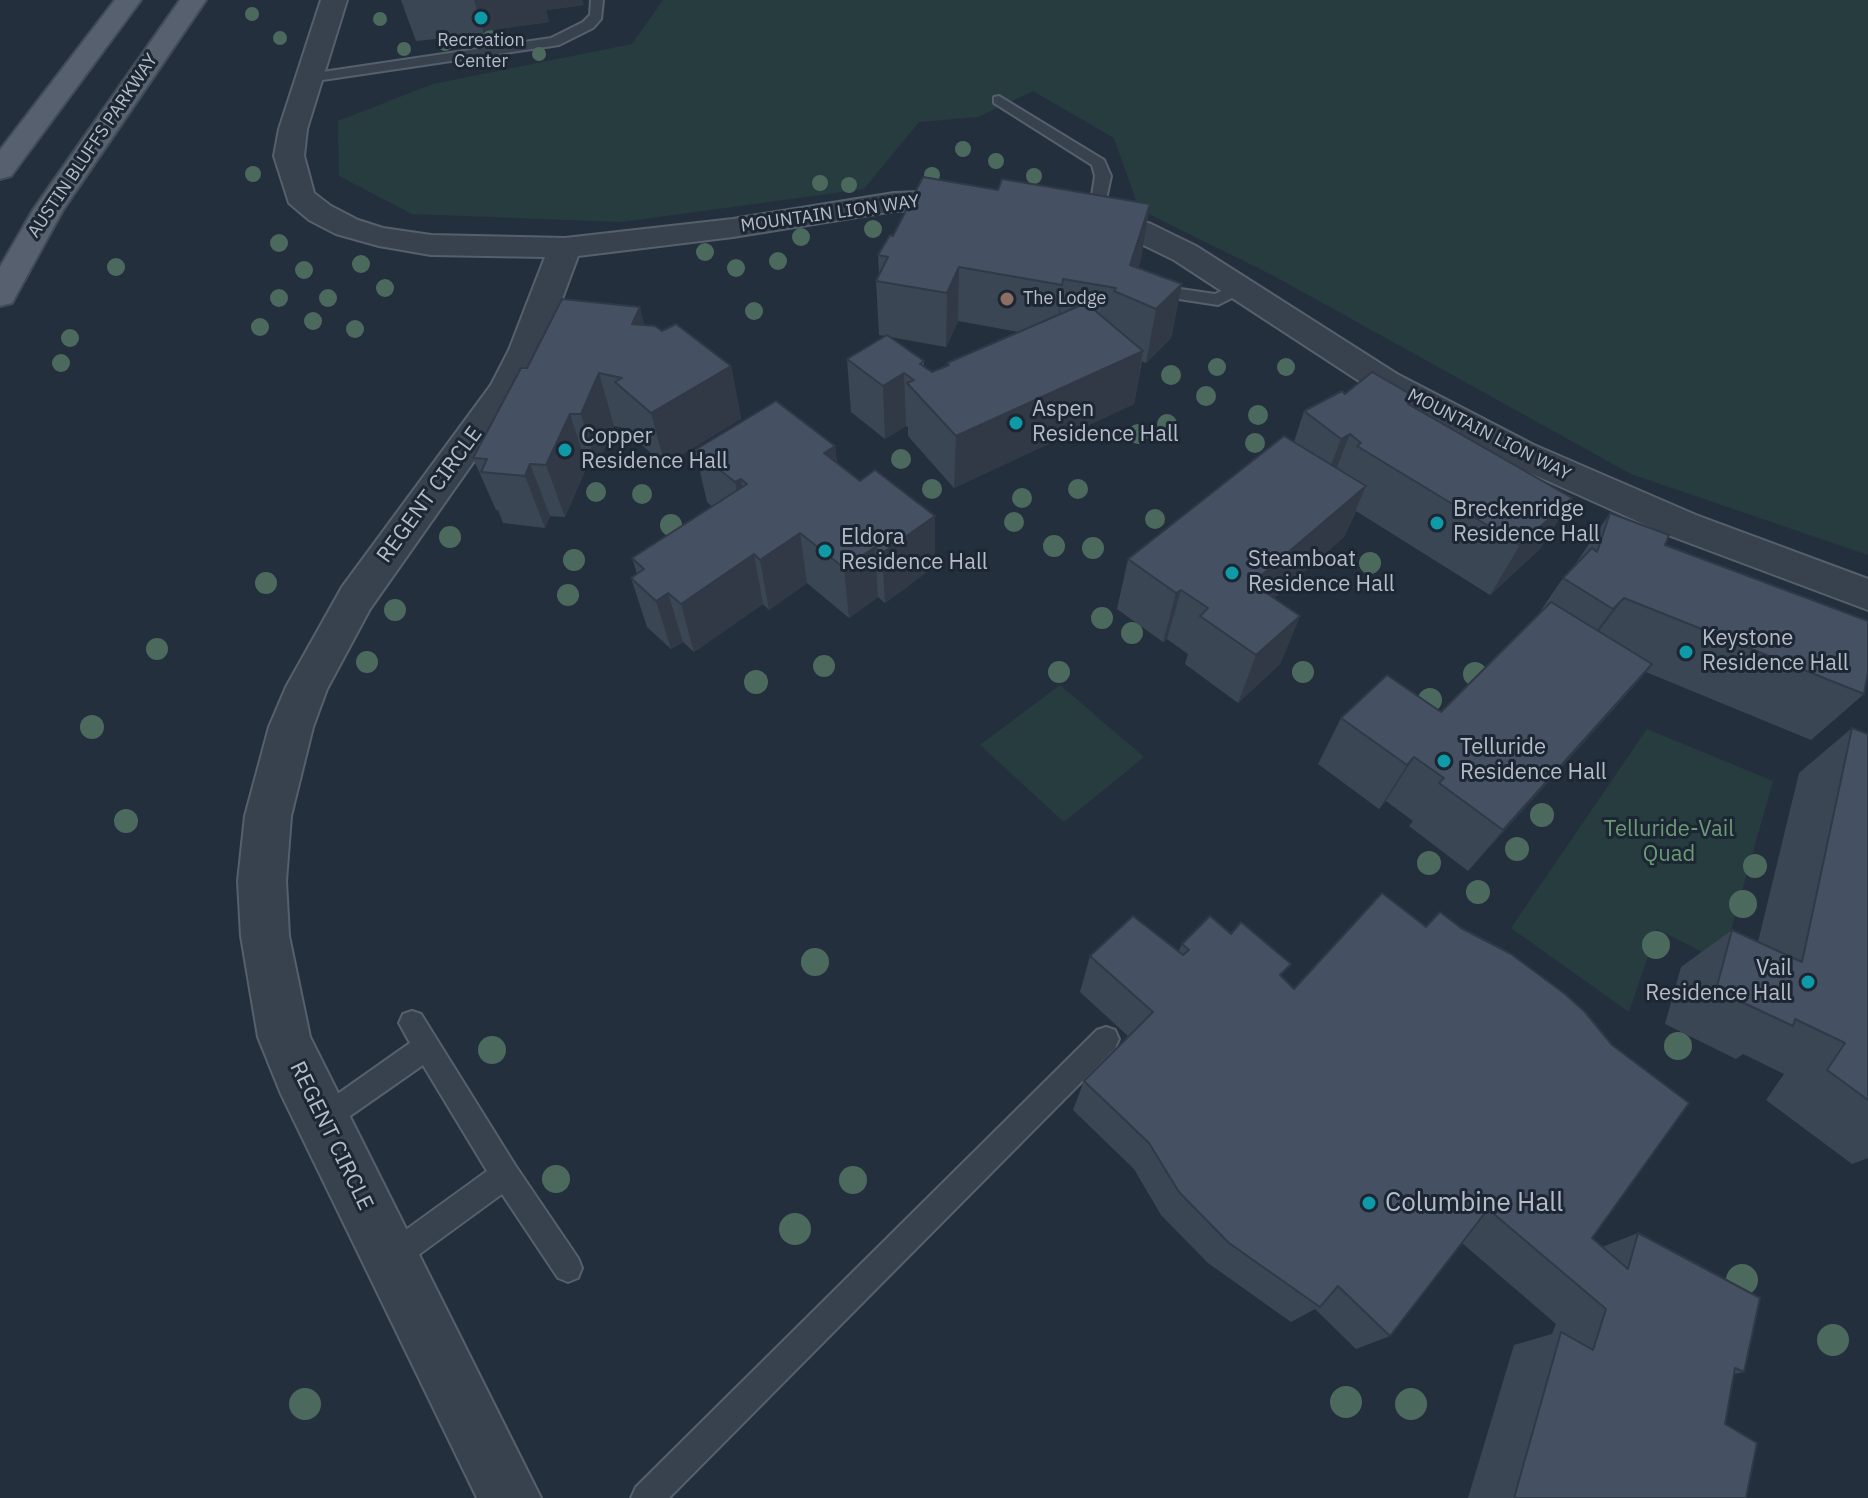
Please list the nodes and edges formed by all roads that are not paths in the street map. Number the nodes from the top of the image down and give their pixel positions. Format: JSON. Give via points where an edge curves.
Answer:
{"nodes":[{"id":1,"x":128,"y":0,"type":"edge"},
{"id":2,"x":193,"y":0,"type":"edge"},
{"id":3,"x":334,"y":0,"type":"edge"},
{"id":4,"x":597,"y":0,"type":"edge"},
{"id":5,"x":309,"y":78,"type":"junction"},
{"id":6,"x":999,"y":100,"type":"dead end"},
{"id":7,"x":0,"y":170,"type":"edge"},
{"id":8,"x":1009,"y":201,"type":"edge"},
{"id":9,"x":1051,"y":207,"type":"edge"},
{"id":10,"x":1097,"y":215,"type":"junction"},
{"id":11,"x":565,"y":248,"type":"junction"},
{"id":12,"x":1136,"y":287,"type":"edge"},
{"id":13,"x":1238,"y":288,"type":"junction"},
{"id":14,"x":0,"y":296,"type":"edge"},
{"id":15,"x":1868,"y":595,"type":"edge"},
{"id":16,"x":412,"y":1023,"type":"dead end"},
{"id":17,"x":1106,"y":1039,"type":"dead end"},
{"id":18,"x":427,"y":1047,"type":"junction"},
{"id":19,"x":320,"y":1122,"type":"junction"},
{"id":20,"x":505,"y":1175,"type":"junction"},
{"id":21,"x":392,"y":1257,"type":"junction"},
{"id":22,"x":568,"y":1268,"type":"dead end"},
{"id":23,"x":510,"y":1498,"type":"edge"},
{"id":24,"x":647,"y":1498,"type":"edge"}],
"edges":[{"from":1,"to":7,"type":"main road"},
{"from":2,"to":14,"type":"main road","name":"AUSTIN BLUFFS PARKWAY","via":[[65,184]]},
{"from":3,"to":5,"type":"street","name":"MOUNTAIN LION WAY"},
{"from":4,"to":5,"type":"lane","via":[[596,16],[588,25],[554,42]]},
{"from":5,"to":11,"type":"street","name":"MOUNTAIN LION WAY","via":[[289,156],[300,197],[320,213],[347,227],[407,242]]},
{"from":6,"to":10,"type":"lane","via":[[1099,163],[1103,176]]},
{"from":8,"to":11,"type":"street","name":"MOUNTAIN LION WAY","via":[[894,202]]},
{"from":9,"to":10,"type":"street","name":"MOUNTAIN LION WAY"},
{"from":10,"to":13,"type":"street","name":"MOUNTAIN LION WAY","via":[[1173,247]]},
{"from":11,"to":19,"type":"street","name":"REGENT CIRCLE","via":[[506,390],[349,609],[307,687],[281,762],[268,816],[262,881],[265,936],[284,1037]]},
{"from":12,"to":13,"type":"lane","via":[[1218,300]]},
{"from":13,"to":15,"type":"street","name":"MOUNTAIN LION WAY","via":[[1385,382],[1521,454],[1682,525]]},
{"from":16,"to":18,"type":"lane"},
{"from":17,"to":24,"type":"lane"},
{"from":18,"to":19,"type":"lane"},
{"from":18,"to":20,"type":"lane"},
{"from":19,"to":21,"type":"street","name":"REGENT CIRCLE"},
{"from":20,"to":21,"type":"lane"},
{"from":20,"to":22,"type":"lane"},
{"from":21,"to":23,"type":"street","name":"REGENT CIRCLE"}]}
